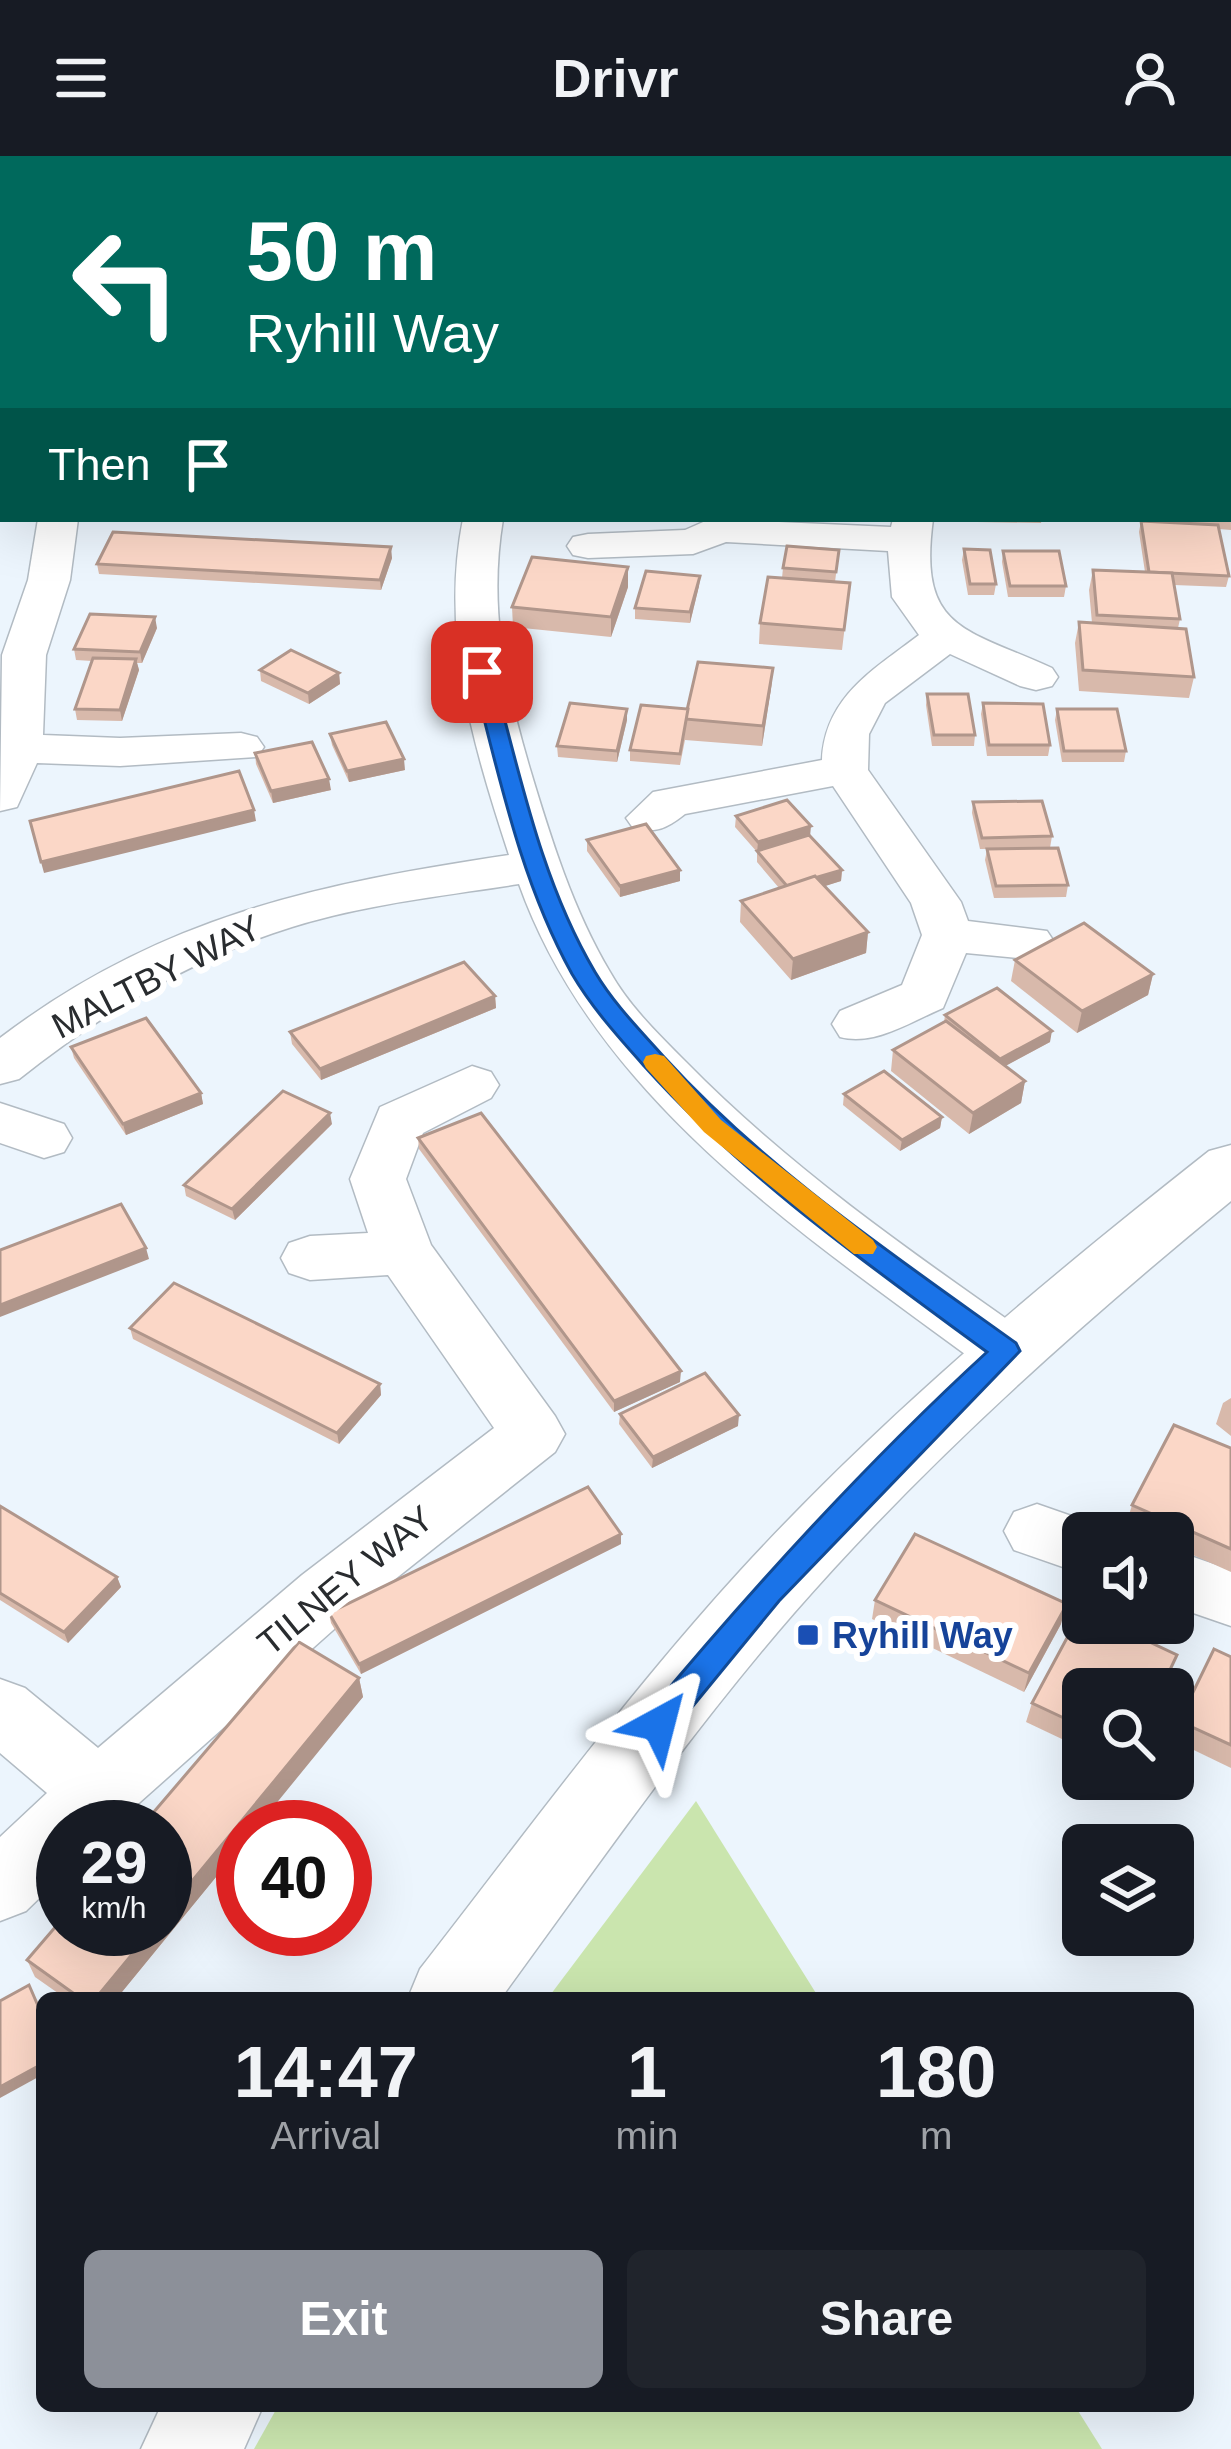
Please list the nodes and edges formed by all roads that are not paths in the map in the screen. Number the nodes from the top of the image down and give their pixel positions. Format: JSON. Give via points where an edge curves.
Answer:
{"nodes":[{"id":1,"x":58,"y":522,"type":"edge"},
{"id":2,"x":482,"y":522,"type":"edge"},
{"id":3,"x":911,"y":530,"type":"edge"},
{"id":4,"x":588,"y":546,"type":"dead end"},
{"id":5,"x":946,"y":635,"type":"junction"},
{"id":6,"x":1036,"y":677,"type":"dead end"},
{"id":7,"x":241,"y":747,"type":"dead end"},
{"id":8,"x":19,"y":748,"type":"junction"},
{"id":9,"x":845,"y":770,"type":"junction"},
{"id":10,"x":0,"y":797,"type":"edge"},
{"id":11,"x":650,"y":818,"type":"dead end"},
{"id":12,"x":534,"y":866,"type":"junction"},
{"id":13,"x":946,"y":934,"type":"junction"},
{"id":14,"x":1030,"y":943,"type":"dead end"},
{"id":15,"x":860,"y":1024,"type":"dead end"},
{"id":16,"x":0,"y":1066,"type":"edge"},
{"id":17,"x":472,"y":1085,"type":"dead end"},
{"id":18,"x":1231,"y":1166,"type":"edge"},
{"id":19,"x":404,"y":1252,"type":"junction"},
{"id":20,"x":310,"y":1258,"type":"dead end"},
{"id":21,"x":1006,"y":1351,"type":"junction"},
{"id":22,"x":1194,"y":1585,"type":"edge"},
{"id":23,"x":1231,"y":1598,"type":"edge"},
{"id":24,"x":0,"y":1710,"type":"edge"},
{"id":25,"x":97,"y":1791,"type":"junction"},
{"id":26,"x":0,"y":1886,"type":"edge"},
{"id":27,"x":454,"y":1992,"type":"edge"},
{"id":28,"x":212,"y":2412,"type":"edge"},
{"id":29,"x":190,"y":2449,"type":"edge"}],
"edges":[{"from":1,"to":8,"type":"street","via":[[50,580],[24,655]]},
{"from":2,"to":12,"type":"street","via":[[471,574],[474,639]]},
{"from":3,"to":4,"type":"street","via":[[719,529],[693,542]]},
{"from":3,"to":5,"type":"street","via":[[906,582],[918,614]]},
{"from":5,"to":6,"type":"street"},
{"from":5,"to":9,"type":"street","via":[[866,695],[845,734]]},
{"from":7,"to":8,"type":"street"},
{"from":8,"to":10,"type":"street"},
{"from":9,"to":11,"type":"street","via":[[670,802]]},
{"from":9,"to":13,"type":"street","via":[[936,902]]},
{"from":12,"to":16,"type":"street","name":"MALTBY WAY","via":[[272,916],[102,996]]},
{"from":12,"to":21,"type":"street","via":[[584,973],[712,1126]]},
{"from":13,"to":14,"type":"street"},
{"from":13,"to":15,"type":"street","via":[[924,996]]},
{"from":17,"to":19,"type":"street","name":"TILNEY WAY","via":[[400,1120],[378,1179]]},
{"from":18,"to":21,"type":"street"},
{"from":19,"to":20,"type":"street"},
{"from":19,"to":25,"type":"street","name":"TILNEY WAY","via":[[533,1434],[303,1612]]},
{"from":21,"to":27,"type":"street","via":[[921,1430],[708,1660]]},
{"from":22,"to":23,"type":"street"},
{"from":24,"to":25,"type":"street"},
{"from":25,"to":26,"type":"street","name":"TILNEY WAY"},
{"from":28,"to":29,"type":"street"}]}
